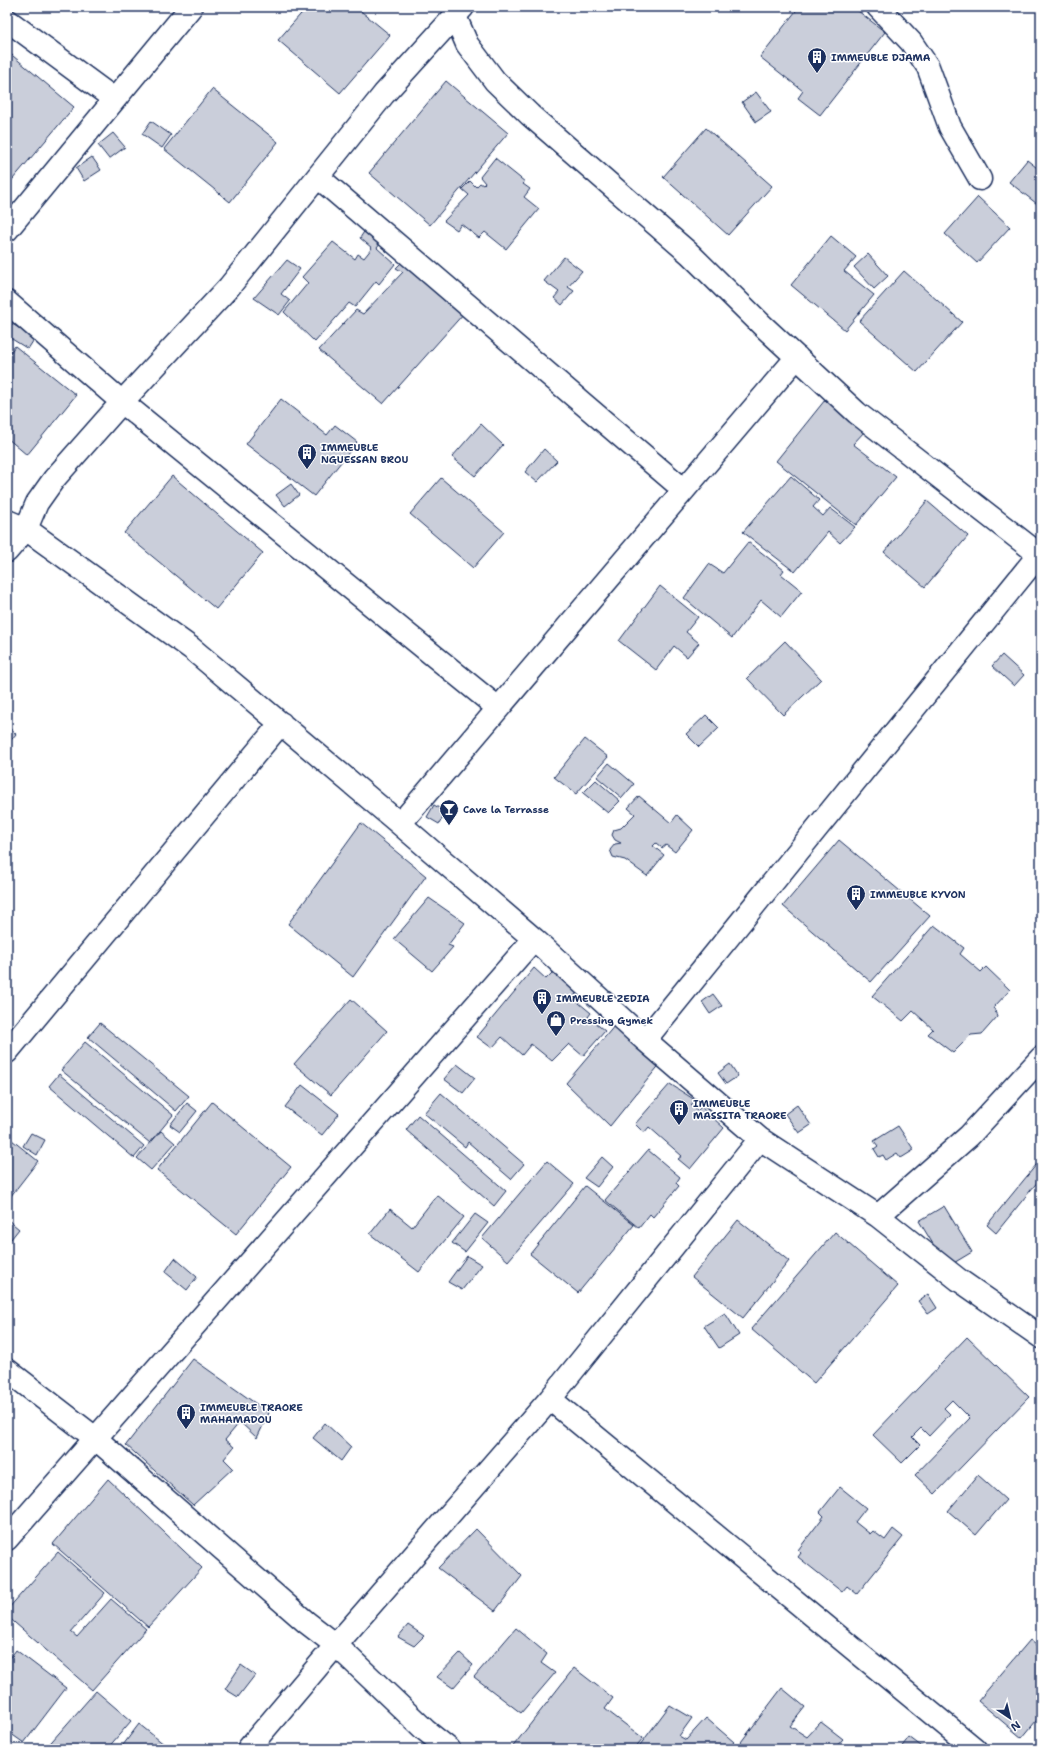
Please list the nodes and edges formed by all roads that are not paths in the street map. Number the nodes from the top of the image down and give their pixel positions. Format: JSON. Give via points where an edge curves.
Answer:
{"nodes":[{"id":1,"x":191,"y":7,"type":"edge"},
{"id":2,"x":878,"y":7,"type":"edge"},
{"id":3,"x":459,"y":12,"type":"edge"},
{"id":4,"x":7,"y":20,"type":"edge"},
{"id":5,"x":114,"y":99,"type":"junction"},
{"id":6,"x":318,"y":177,"type":"junction"},
{"id":7,"x":980,"y":179,"type":"dead end"},
{"id":8,"x":7,"y":230,"type":"edge"},
{"id":9,"x":7,"y":302,"type":"edge"},
{"id":10,"x":797,"y":357,"type":"junction"},
{"id":11,"x":122,"y":402,"type":"junction"},
{"id":12,"x":684,"y":490,"type":"junction"},
{"id":13,"x":16,"y":525,"type":"edge"},
{"id":14,"x":7,"y":551,"type":"edge"},
{"id":15,"x":1040,"y":554,"type":"edge"},
{"id":16,"x":498,"y":708,"type":"junction"},
{"id":17,"x":281,"y":724,"type":"junction"},
{"id":18,"x":400,"y":824,"type":"junction"},
{"id":19,"x":534,"y":939,"type":"junction"},
{"id":20,"x":645,"y":1040,"type":"junction"},
{"id":21,"x":7,"y":1052,"type":"edge"},
{"id":22,"x":1041,"y":1058,"type":"edge"},
{"id":23,"x":760,"y":1139,"type":"junction"},
{"id":24,"x":878,"y":1216,"type":"junction"},
{"id":25,"x":1041,"y":1337,"type":"edge"},
{"id":26,"x":7,"y":1370,"type":"edge"},
{"id":27,"x":550,"y":1399,"type":"junction"},
{"id":28,"x":95,"y":1438,"type":"junction"},
{"id":29,"x":7,"y":1539,"type":"edge"},
{"id":30,"x":336,"y":1645,"type":"junction"},
{"id":31,"x":248,"y":1749,"type":"edge"},
{"id":32,"x":449,"y":1749,"type":"edge"},
{"id":33,"x":975,"y":1749,"type":"edge"}],
"edges":[{"from":1,"to":5,"type":"street"},
{"from":2,"to":7,"type":"street","via":[[911,42],[928,67],[950,127]]},
{"from":3,"to":6,"type":"street","via":[[384,94]]},
{"from":3,"to":10,"type":"street","via":[[467,44],[495,81],[530,115],[690,254]]},
{"from":4,"to":5,"type":"street"},
{"from":5,"to":8,"type":"street"},
{"from":6,"to":11,"type":"street","via":[[229,287]]},
{"from":6,"to":12,"type":"street"},
{"from":9,"to":11,"type":"street"},
{"from":10,"to":12,"type":"street"},
{"from":10,"to":15,"type":"street","via":[[857,413]]},
{"from":11,"to":13,"type":"street","via":[[54,479],[38,503]]},
{"from":11,"to":16,"type":"street"},
{"from":12,"to":16,"type":"street"},
{"from":13,"to":14,"type":"street"},
{"from":13,"to":17,"type":"street","via":[[191,648]]},
{"from":15,"to":20,"type":"street"},
{"from":16,"to":18,"type":"street"},
{"from":17,"to":18,"type":"street"},
{"from":17,"to":21,"type":"street"},
{"from":18,"to":19,"type":"street"},
{"from":19,"to":20,"type":"street"},
{"from":19,"to":28,"type":"street"},
{"from":20,"to":23,"type":"street"},
{"from":22,"to":24,"type":"street","via":[[968,1136]]},
{"from":23,"to":24,"type":"street"},
{"from":23,"to":27,"type":"street"},
{"from":24,"to":25,"type":"street","via":[[959,1280]]},
{"from":26,"to":28,"type":"street"},
{"from":27,"to":30,"type":"street"},
{"from":27,"to":33,"type":"street"},
{"from":28,"to":29,"type":"street"},
{"from":28,"to":30,"type":"street","via":[[300,1617]]},
{"from":30,"to":31,"type":"street"},
{"from":30,"to":32,"type":"street","via":[[425,1730]]}]}
